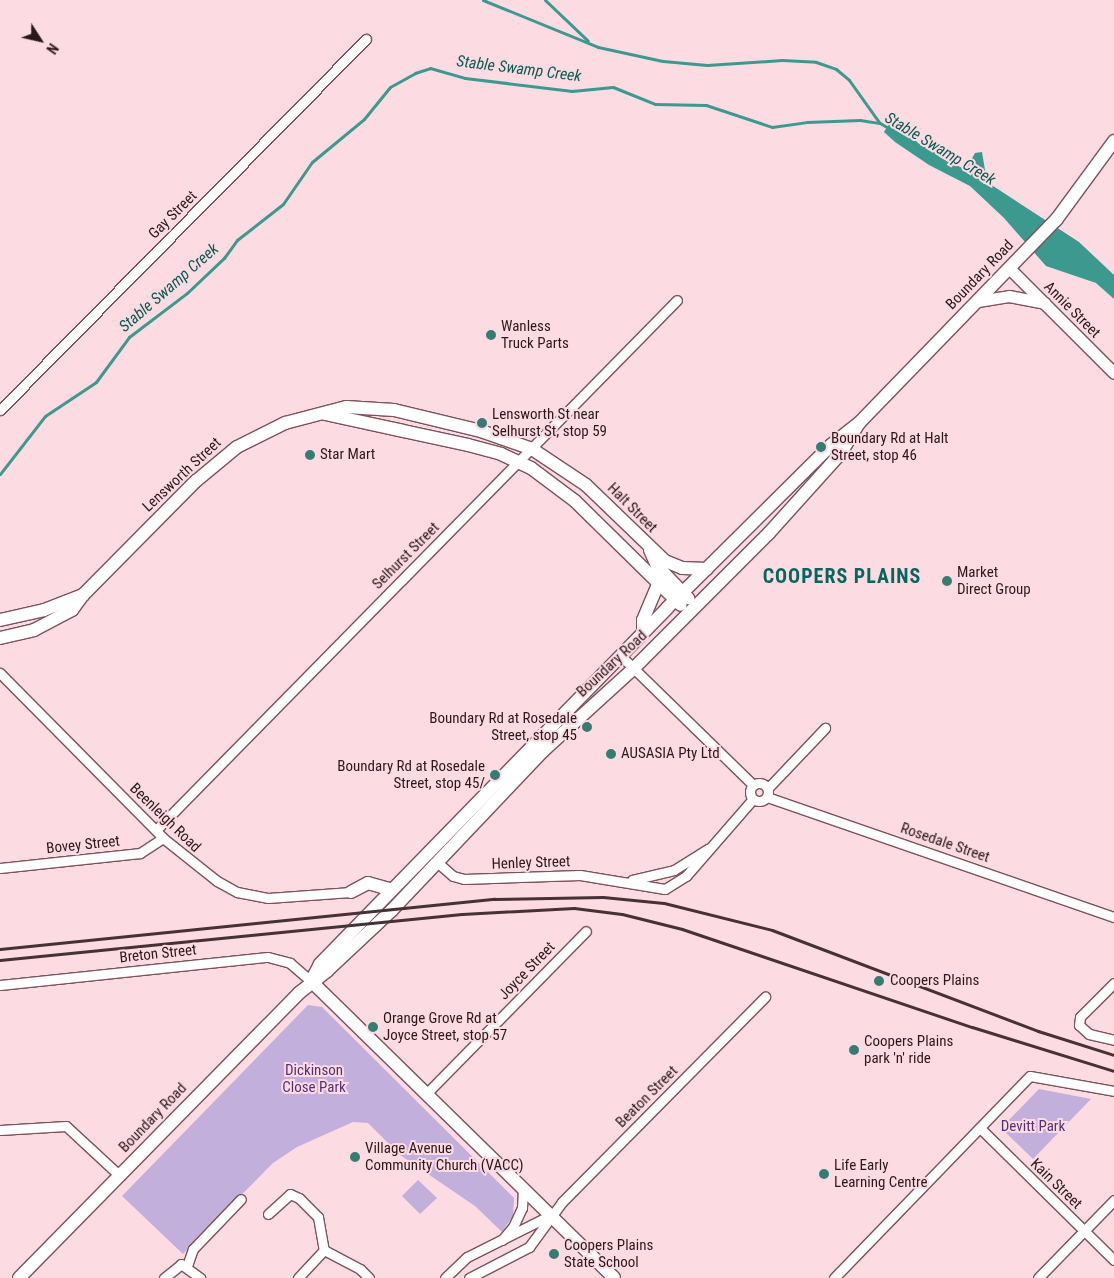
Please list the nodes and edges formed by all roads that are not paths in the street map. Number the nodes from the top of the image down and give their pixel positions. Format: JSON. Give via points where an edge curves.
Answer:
{"nodes":[{"id":1,"x":366,"y":39,"type":"dead end"},
{"id":2,"x":1114,"y":142,"type":"edge"},
{"id":3,"x":1010,"y":268,"type":"junction"},
{"id":4,"x":677,"y":300,"type":"dead end"},
{"id":5,"x":978,"y":300,"type":"junction"},
{"id":6,"x":1044,"y":303,"type":"junction"},
{"id":7,"x":1114,"y":373,"type":"edge"},
{"id":8,"x":0,"y":410,"type":"edge"},
{"id":9,"x":325,"y":414,"type":"junction"},
{"id":10,"x":859,"y":423,"type":"junction"},
{"id":11,"x":532,"y":449,"type":"junction"},
{"id":12,"x":518,"y":462,"type":"junction"},
{"id":13,"x":648,"y":545,"type":"junction"},
{"id":14,"x":708,"y":568,"type":"junction"},
{"id":15,"x":659,"y":582,"type":"junction"},
{"id":16,"x":83,"y":595,"type":"junction"},
{"id":17,"x":680,"y":596,"type":"junction"},
{"id":18,"x":692,"y":608,"type":"junction"},
{"id":19,"x":0,"y":620,"type":"edge"},
{"id":20,"x":643,"y":633,"type":"junction"},
{"id":21,"x":0,"y":638,"type":"edge"},
{"id":22,"x":620,"y":656,"type":"junction"},
{"id":23,"x":632,"y":669,"type":"junction"},
{"id":24,"x":0,"y":673,"type":"edge"},
{"id":25,"x":825,"y":728,"type":"dead end"},
{"id":26,"x":753,"y":785,"type":"junction"},
{"id":27,"x":768,"y":792,"type":"junction"},
{"id":28,"x":753,"y":799,"type":"junction"},
{"id":29,"x":156,"y":830,"type":"junction"},
{"id":30,"x":163,"y":838,"type":"junction"},
{"id":31,"x":708,"y":849,"type":"junction"},
{"id":32,"x":438,"y":863,"type":"junction"},
{"id":33,"x":0,"y":868,"type":"edge"},
{"id":34,"x":629,"y":881,"type":"junction"},
{"id":35,"x":392,"y":890,"type":"junction"},
{"id":36,"x":351,"y":892,"type":"joint"},
{"id":37,"x":1114,"y":917,"type":"edge"},
{"id":38,"x":586,"y":931,"type":"dead end"},
{"id":39,"x":311,"y":981,"type":"junction"},
{"id":40,"x":1114,"y":983,"type":"edge"},
{"id":41,"x":0,"y":985,"type":"edge"},
{"id":42,"x":765,"y":997,"type":"dead end"},
{"id":43,"x":1114,"y":1040,"type":"edge"},
{"id":44,"x":1114,"y":1091,"type":"edge"},
{"id":45,"x":426,"y":1094,"type":"junction"},
{"id":46,"x":980,"y":1128,"type":"junction"},
{"id":47,"x":0,"y":1130,"type":"edge"},
{"id":48,"x":120,"y":1176,"type":"junction"},
{"id":49,"x":523,"y":1190,"type":"junction"},
{"id":50,"x":241,"y":1199,"type":"dead end"},
{"id":51,"x":1114,"y":1200,"type":"edge"},
{"id":52,"x":268,"y":1214,"type":"dead end"},
{"id":53,"x":549,"y":1216,"type":"junction"},
{"id":54,"x":1084,"y":1231,"type":"junction"},
{"id":55,"x":502,"y":1240,"type":"junction"},
{"id":56,"x":324,"y":1250,"type":"junction"},
{"id":57,"x":1114,"y":1260,"type":"edge"},
{"id":58,"x":188,"y":1266,"type":"junction"},
{"id":59,"x":19,"y":1278,"type":"edge"},
{"id":60,"x":164,"y":1278,"type":"edge"},
{"id":61,"x":200,"y":1278,"type":"edge"},
{"id":62,"x":298,"y":1278,"type":"edge"},
{"id":63,"x":369,"y":1278,"type":"edge"},
{"id":64,"x":445,"y":1278,"type":"edge"},
{"id":65,"x":468,"y":1278,"type":"edge"},
{"id":66,"x":614,"y":1278,"type":"edge"},
{"id":67,"x":834,"y":1278,"type":"edge"},
{"id":68,"x":1038,"y":1278,"type":"edge"}],
"edges":[{"from":1,"to":8,"type":"street","name":"Gay Street"},
{"from":2,"to":3,"type":"main road","name":"Boundary Road","via":[[1056,220]]},
{"from":3,"to":5,"type":"main road","name":"Boundary Road"},
{"from":3,"to":6,"type":"street","name":"Annie Street"},
{"from":4,"to":11,"type":"street","name":"Selhurst Street"},
{"from":5,"to":6,"type":"street","via":[[1009,296]]},
{"from":5,"to":10,"type":"main road","name":"Boundary Road"},
{"from":6,"to":7,"type":"street","name":"Annie Street"},
{"from":9,"to":11,"type":"main road","name":"Lensworth Street","via":[[346,407],[394,410],[481,431]]},
{"from":9,"to":12,"type":"main road","name":"Lensworth Street","via":[[468,444]]},
{"from":9,"to":16,"type":"main road","name":"Lensworth Street","via":[[268,430],[225,455]]},
{"from":10,"to":14,"type":"main road","name":"Boundary Road","via":[[831,445]]},
{"from":10,"to":18,"type":"main road","name":"Boundary Road","via":[[841,453],[798,502]]},
{"from":11,"to":12,"type":"street","name":"Selhurst Street"},
{"from":11,"to":13,"type":"main road","name":"Halt Street","via":[[586,485]]},
{"from":12,"to":15,"type":"main road","name":"Halt Street","via":[[561,488]]},
{"from":12,"to":29,"type":"street","name":"Selhurst Street"},
{"from":13,"to":14,"type":"main road","via":[[673,566]]},
{"from":13,"to":17,"type":"main road","name":"Halt Street","via":[[656,566]]},
{"from":14,"to":17,"type":"main road","name":"Boundary Road"},
{"from":15,"to":17,"type":"main road","name":"Halt Street"},
{"from":15,"to":20,"type":"main road","via":[[643,620]]},
{"from":16,"to":19,"type":"main road","name":"Lensworth Street","via":[[44,610]]},
{"from":16,"to":21,"type":"main road","name":"Lensworth Street","via":[[72,610],[53,622]]},
{"from":17,"to":18,"type":"main road","name":"Halt Street"},
{"from":17,"to":20,"type":"main road","name":"Boundary Road"},
{"from":18,"to":23,"type":"main road","name":"Boundary Road"},
{"from":20,"to":22,"type":"main road","name":"Boundary Road"},
{"from":22,"to":23,"type":"street"},
{"from":22,"to":35,"type":"main road","name":"Boundary Road"},
{"from":23,"to":26,"type":"street"},
{"from":23,"to":32,"type":"main road","name":"Boundary Road","via":[[543,750]]},
{"from":24,"to":29,"type":"street","name":"Beenleigh Road"},
{"from":25,"to":27,"type":"street"},
{"from":26,"to":27,"type":"street","via":[[762,783]]},
{"from":26,"to":28,"type":"street","via":[[750,792]]},
{"from":27,"to":28,"type":"street","via":[[762,801]]},
{"from":27,"to":37,"type":"street","name":"Rosedale Street"},
{"from":28,"to":31,"type":"street","name":"Henley Street"},
{"from":29,"to":30,"type":"street","name":"Beenleigh Road"},
{"from":30,"to":33,"type":"street","name":"Bovey Street","via":[[140,853]]},
{"from":30,"to":36,"type":"street","name":"Beenleigh Road","via":[[206,874],[246,895],[268,898]]},
{"from":31,"to":34,"type":"street","name":"Henley Street","via":[[674,870]]},
{"from":31,"to":34,"type":"street","name":"Henley Street","via":[[702,860],[674,886],[660,889]]},
{"from":32,"to":34,"type":"street","name":"Henley Street","via":[[460,878],[580,875]]},
{"from":32,"to":39,"type":"main road","name":"Boundary Road","via":[[327,972]]},
{"from":35,"to":36,"type":"main road","via":[[368,883]]},
{"from":35,"to":39,"type":"main road","name":"Boundary Road","via":[[320,964]]},
{"from":38,"to":45,"type":"street","name":"Joyce Street"},
{"from":39,"to":41,"type":"street","name":"Breton Street","via":[[290,963],[268,957]]},
{"from":39,"to":45,"type":"main road"},
{"from":39,"to":48,"type":"main road","name":"Boundary Road"},
{"from":40,"to":43,"type":"street","via":[[1080,1017],[1078,1025],[1089,1034]]},
{"from":42,"to":53,"type":"street","name":"Beaton Street"},
{"from":44,"to":46,"type":"street","via":[[1030,1076]]},
{"from":45,"to":49,"type":"main road"},
{"from":46,"to":54,"type":"street","name":"Kain Street"},
{"from":46,"to":67,"type":"street"},
{"from":47,"to":48,"type":"street","via":[[66,1126]]},
{"from":48,"to":59,"type":"main road","name":"Boundary Road"},
{"from":49,"to":53,"type":"main road"},
{"from":49,"to":55,"type":"street","via":[[522,1208]]},
{"from":50,"to":58,"type":"street","via":[[193,1249]]},
{"from":51,"to":54,"type":"street"},
{"from":52,"to":56,"type":"street","via":[[287,1195],[299,1198],[318,1217]]},
{"from":53,"to":55,"type":"street"},
{"from":53,"to":65,"type":"street","via":[[542,1233],[529,1247]]},
{"from":53,"to":66,"type":"main road"},
{"from":54,"to":57,"type":"street","name":"Kain Street"},
{"from":54,"to":68,"type":"street"},
{"from":55,"to":64,"type":"street","via":[[467,1257]]},
{"from":56,"to":62,"type":"street"},
{"from":56,"to":63,"type":"street","via":[[360,1269]]},
{"from":58,"to":60,"type":"street","via":[[176,1266]]},
{"from":58,"to":61,"type":"street"}]}
